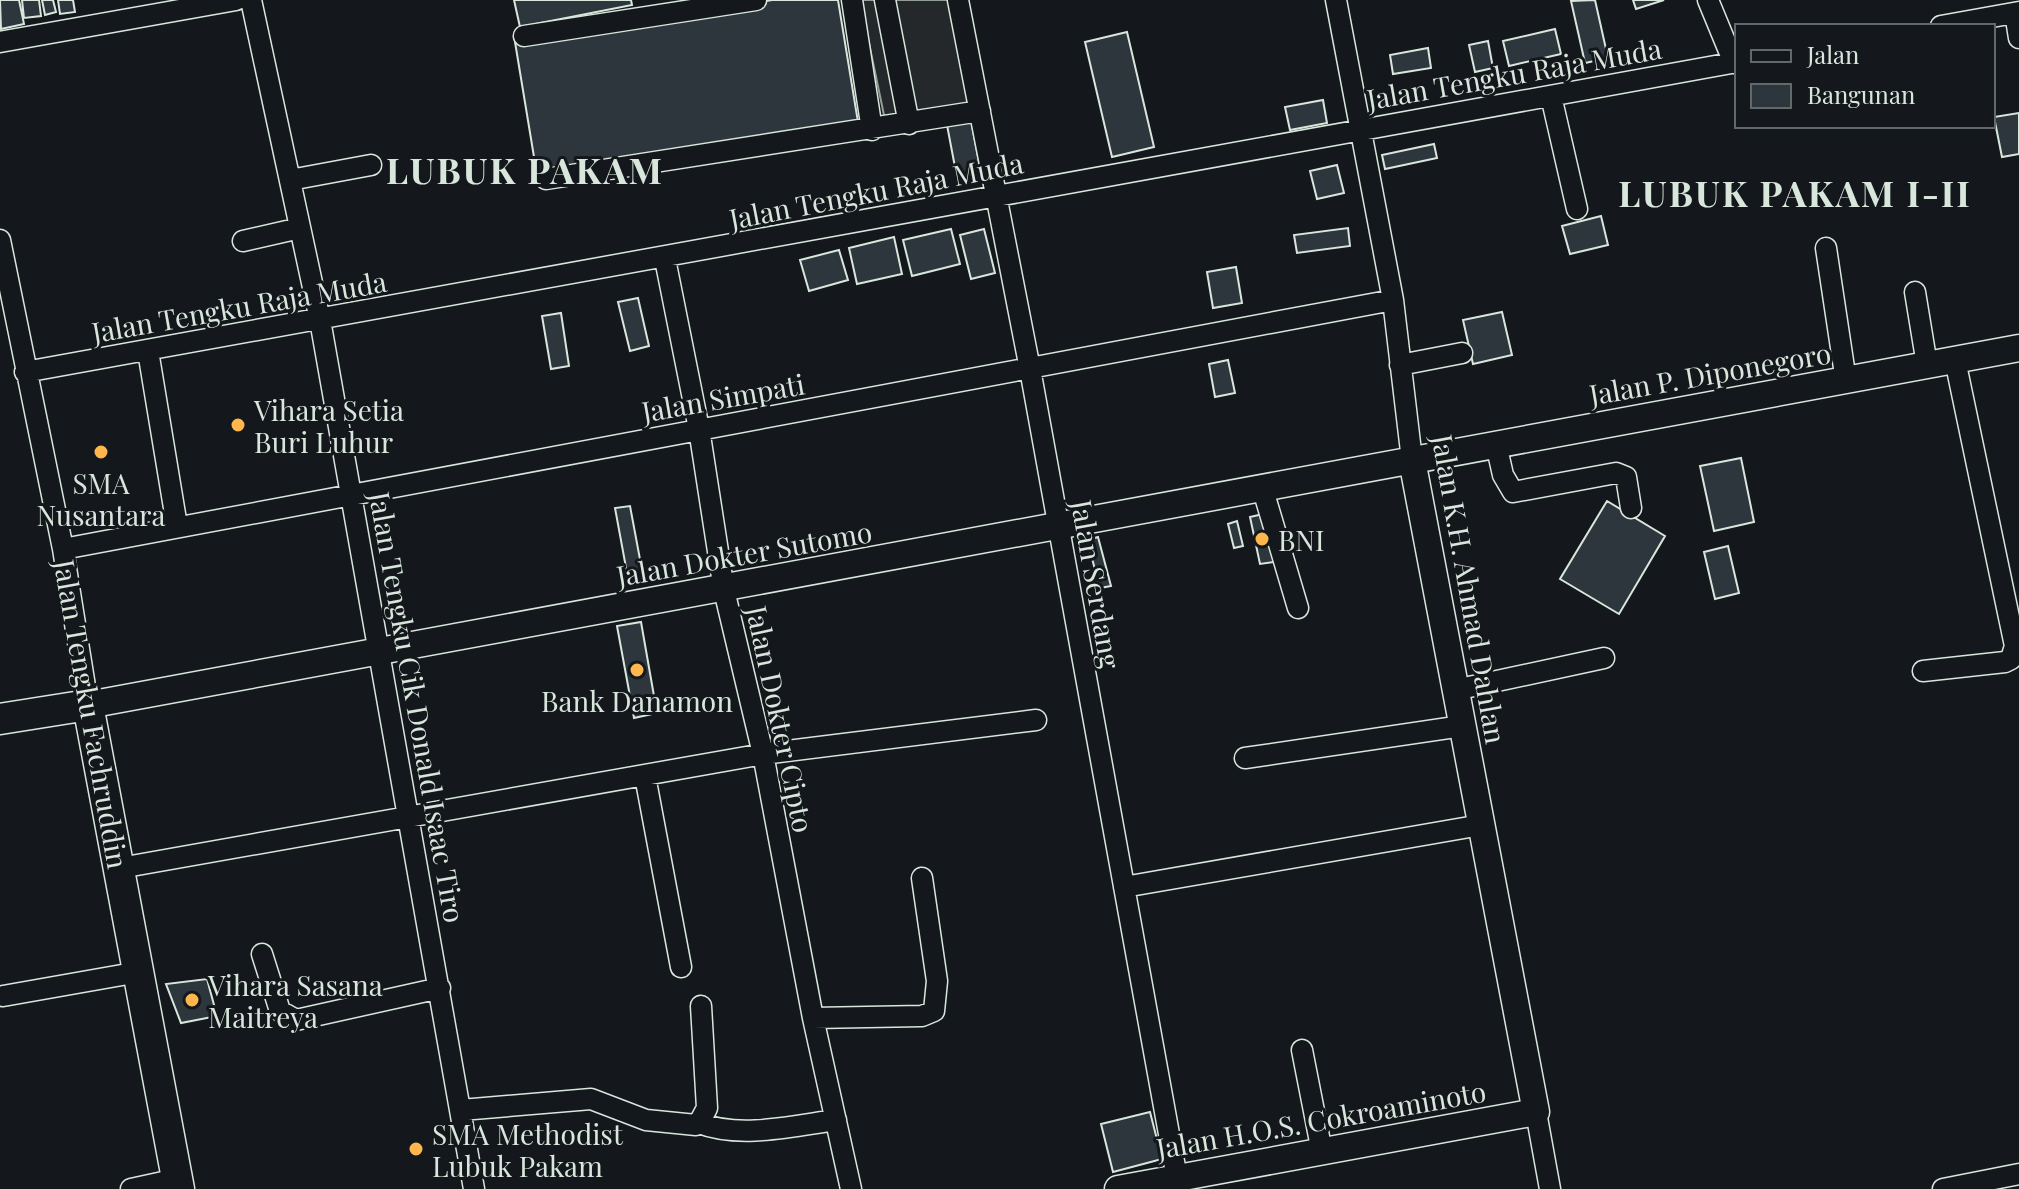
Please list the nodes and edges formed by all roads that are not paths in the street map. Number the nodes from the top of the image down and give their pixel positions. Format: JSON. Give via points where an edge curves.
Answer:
{"nodes":[{"id":1,"x":236,"y":0,"type":"edge"},
{"id":2,"x":251,"y":0,"type":"edge"},
{"id":3,"x":756,"y":0,"type":"edge"},
{"id":4,"x":852,"y":0,"type":"edge"},
{"id":5,"x":885,"y":0,"type":"edge"},
{"id":6,"x":958,"y":0,"type":"edge"},
{"id":7,"x":1336,"y":0,"type":"edge"},
{"id":8,"x":1708,"y":0,"type":"edge"},
{"id":9,"x":2008,"y":10,"type":"edge"},
{"id":10,"x":1949,"y":24,"type":"edge"},
{"id":11,"x":524,"y":36,"type":"dead end"},
{"id":12,"x":2019,"y":38,"type":"edge"},
{"id":13,"x":0,"y":42,"type":"edge"},
{"id":14,"x":1735,"y":60,"type":"edge"},
{"id":15,"x":1735,"y":62,"type":"edge"},
{"id":16,"x":1551,"y":96,"type":"junction"},
{"id":17,"x":980,"y":111,"type":"junction"},
{"id":18,"x":909,"y":124,"type":"junction"},
{"id":19,"x":1363,"y":128,"type":"junction"},
{"id":20,"x":872,"y":130,"type":"junction"},
{"id":21,"x":371,"y":165,"type":"dead end"},
{"id":22,"x":546,"y":179,"type":"dead end"},
{"id":23,"x":290,"y":180,"type":"junction"},
{"id":24,"x":995,"y":196,"type":"junction"},
{"id":25,"x":1577,"y":209,"type":"dead end"},
{"id":26,"x":300,"y":228,"type":"junction"},
{"id":27,"x":0,"y":240,"type":"edge"},
{"id":28,"x":243,"y":241,"type":"dead end"},
{"id":29,"x":1826,"y":248,"type":"dead end"},
{"id":30,"x":665,"y":259,"type":"junction"},
{"id":31,"x":1915,"y":292,"type":"dead end"},
{"id":32,"x":1393,"y":300,"type":"junction"},
{"id":33,"x":320,"y":320,"type":"junction"},
{"id":34,"x":9,"y":336,"type":"edge"},
{"id":35,"x":2019,"y":348,"type":"edge"},
{"id":36,"x":148,"y":351,"type":"junction"},
{"id":37,"x":1462,"y":353,"type":"dead end"},
{"id":38,"x":1955,"y":360,"type":"junction"},
{"id":39,"x":1400,"y":365,"type":"junction"},
{"id":40,"x":1927,"y":365,"type":"junction"},
{"id":41,"x":1030,"y":369,"type":"junction"},
{"id":42,"x":25,"y":372,"type":"junction"},
{"id":43,"x":1846,"y":381,"type":"junction"},
{"id":44,"x":699,"y":429,"type":"junction"},
{"id":45,"x":1496,"y":444,"type":"junction"},
{"id":46,"x":1412,"y":460,"type":"junction"},
{"id":47,"x":1263,"y":490,"type":"junction"},
{"id":48,"x":351,"y":494,"type":"junction"},
{"id":49,"x":1631,"y":508,"type":"dead end"},
{"id":50,"x":177,"y":526,"type":"junction"},
{"id":51,"x":1059,"y":527,"type":"junction"},
{"id":52,"x":63,"y":549,"type":"junction"},
{"id":53,"x":724,"y":590,"type":"junction"},
{"id":54,"x":1298,"y":608,"type":"dead end"},
{"id":55,"x":376,"y":653,"type":"junction"},
{"id":56,"x":1604,"y":658,"type":"dead end"},
{"id":57,"x":1923,"y":671,"type":"dead end"},
{"id":58,"x":1455,"y":690,"type":"junction"},
{"id":59,"x":88,"y":705,"type":"junction"},
{"id":60,"x":0,"y":719,"type":"edge"},
{"id":61,"x":1036,"y":720,"type":"dead end"},
{"id":62,"x":1462,"y":726,"type":"junction"},
{"id":63,"x":763,"y":754,"type":"junction"},
{"id":64,"x":1245,"y":758,"type":"dead end"},
{"id":65,"x":645,"y":776,"type":"junction"},
{"id":66,"x":409,"y":815,"type":"junction"},
{"id":67,"x":1481,"y":825,"type":"junction"},
{"id":68,"x":120,"y":868,"type":"junction"},
{"id":69,"x":922,"y":878,"type":"dead end"},
{"id":70,"x":1124,"y":887,"type":"junction"},
{"id":71,"x":262,"y":954,"type":"dead end"},
{"id":72,"x":681,"y":967,"type":"dead end"},
{"id":73,"x":139,"y":972,"type":"junction"},
{"id":74,"x":440,"y":988,"type":"junction"},
{"id":75,"x":3,"y":996,"type":"dead end"},
{"id":76,"x":701,"y":1006,"type":"dead end"},
{"id":77,"x":813,"y":1018,"type":"junction"},
{"id":78,"x":1302,"y":1050,"type":"dead end"},
{"id":79,"x":461,"y":1110,"type":"junction"},
{"id":80,"x":1536,"y":1112,"type":"junction"},
{"id":81,"x":836,"y":1120,"type":"junction"},
{"id":82,"x":699,"y":1123,"type":"junction"},
{"id":83,"x":1322,"y":1152,"type":"junction"},
{"id":84,"x":2019,"y":1174,"type":"edge"},
{"id":85,"x":1177,"y":1178,"type":"junction"},
{"id":86,"x":178,"y":1184,"type":"edge"},
{"id":87,"x":1144,"y":1186,"type":"edge"},
{"id":88,"x":131,"y":1189,"type":"edge"},
{"id":89,"x":474,"y":1189,"type":"edge"},
{"id":90,"x":851,"y":1189,"type":"edge"},
{"id":91,"x":1118,"y":1189,"type":"edge"},
{"id":92,"x":1550,"y":1189,"type":"edge"},
{"id":93,"x":1943,"y":1189,"type":"edge"}],
"edges":[{"from":1,"to":13,"type":"street"},
{"from":2,"to":23,"type":"street","name":"Jalan Tengku Cik Donald Isaac Tiro"},
{"from":3,"to":11,"type":"street"},
{"from":4,"to":20,"type":"street"},
{"from":5,"to":18,"type":"street"},
{"from":6,"to":17,"type":"street","name":"Jalan Serdang"},
{"from":7,"to":19,"type":"street","name":"Jalan K.H. Ahmad Dahlan"},
{"from":8,"to":14,"type":"street"},
{"from":9,"to":10,"type":"street"},
{"from":9,"to":12,"type":"street"},
{"from":15,"to":16,"type":"street","name":"Jalan Tengku Raja Muda"},
{"from":16,"to":19,"type":"street","name":"Jalan Tengku Raja Muda"},
{"from":16,"to":25,"type":"street"},
{"from":17,"to":18,"type":"street"},
{"from":17,"to":24,"type":"street","name":"Jalan Serdang"},
{"from":18,"to":20,"type":"street"},
{"from":19,"to":24,"type":"street","name":"Jalan Tengku Raja Muda"},
{"from":19,"to":32,"type":"street","name":"Jalan K.H. Ahmad Dahlan"},
{"from":20,"to":22,"type":"street"},
{"from":21,"to":23,"type":"street"},
{"from":23,"to":26,"type":"street","name":"Jalan Tengku Cik Donald Isaac Tiro"},
{"from":24,"to":30,"type":"street","name":"Jalan Tengku Raja Muda"},
{"from":24,"to":41,"type":"street","name":"Jalan Serdang"},
{"from":26,"to":28,"type":"street"},
{"from":26,"to":33,"type":"street","name":"Jalan Tengku Cik Donald Isaac Tiro"},
{"from":27,"to":34,"type":"street","name":"Jalan Tengku Fachruddin"},
{"from":29,"to":43,"type":"street"},
{"from":30,"to":33,"type":"street","name":"Jalan Tengku Raja Muda"},
{"from":30,"to":44,"type":"street","name":"Jalan Dokter Cipto"},
{"from":31,"to":40,"type":"street"},
{"from":32,"to":39,"type":"street","name":"Jalan K.H. Ahmad Dahlan"},
{"from":32,"to":41,"type":"street","name":"Jalan Simpati"},
{"from":33,"to":36,"type":"street","name":"Jalan Tengku Raja Muda"},
{"from":33,"to":48,"type":"street","name":"Jalan Tengku Cik Donald Isaac Tiro"},
{"from":34,"to":42,"type":"street","name":"Jalan Tengku Fachruddin"},
{"from":35,"to":38,"type":"main road","name":"Jalan P. Diponegoro"},
{"from":36,"to":42,"type":"street","name":"Jalan Tengku Raja Muda"},
{"from":36,"to":50,"type":"street"},
{"from":37,"to":39,"type":"street"},
{"from":38,"to":40,"type":"main road","name":"Jalan P. Diponegoro"},
{"from":38,"to":57,"type":"street","via":[[2015,646],[2005,662]]},
{"from":39,"to":46,"type":"street","name":"Jalan K.H. Ahmad Dahlan"},
{"from":40,"to":43,"type":"main road","name":"Jalan P. Diponegoro"},
{"from":41,"to":44,"type":"street","name":"Jalan Simpati"},
{"from":41,"to":51,"type":"street","name":"Jalan Serdang"},
{"from":42,"to":52,"type":"street","name":"Jalan Tengku Fachruddin"},
{"from":43,"to":45,"type":"main road","name":"Jalan P. Diponegoro"},
{"from":44,"to":48,"type":"street","name":"Jalan Simpati"},
{"from":44,"to":53,"type":"street","name":"Jalan Dokter Cipto"},
{"from":45,"to":46,"type":"main road","name":"Jalan P. Diponegoro"},
{"from":45,"to":49,"type":"street","via":[[1513,492],[1616,473],[1626,477]]},
{"from":46,"to":47,"type":"main road","name":"Jalan Dokter Sutomo"},
{"from":46,"to":58,"type":"main road","name":"Jalan K.H. Ahmad Dahlan"},
{"from":47,"to":51,"type":"main road","name":"Jalan Dokter Sutomo"},
{"from":47,"to":54,"type":"street"},
{"from":48,"to":50,"type":"street","name":"Jalan Simpati"},
{"from":48,"to":55,"type":"street","name":"Jalan Tengku Cik Donald Isaac Tiro"},
{"from":50,"to":52,"type":"street","name":"Jalan Simpati"},
{"from":51,"to":53,"type":"main road","name":"Jalan Dokter Sutomo"},
{"from":51,"to":70,"type":"street","name":"Jalan Serdang"},
{"from":52,"to":59,"type":"street","name":"Jalan Tengku Fachruddin"},
{"from":53,"to":55,"type":"main road","name":"Jalan Dokter Sutomo"},
{"from":53,"to":63,"type":"street","name":"Jalan Dokter Cipto"},
{"from":55,"to":59,"type":"main road","name":"Jalan Dokter Sutomo"},
{"from":55,"to":66,"type":"street","name":"Jalan Tengku Cik Donald Isaac Tiro"},
{"from":56,"to":58,"type":"street"},
{"from":58,"to":62,"type":"main road","name":"Jalan K.H. Ahmad Dahlan"},
{"from":59,"to":60,"type":"highway"},
{"from":59,"to":68,"type":"highway","name":"Jalan Tengku Fachruddin"},
{"from":61,"to":63,"type":"street"},
{"from":62,"to":64,"type":"street"},
{"from":62,"to":67,"type":"main road","name":"Jalan K.H. Ahmad Dahlan"},
{"from":63,"to":65,"type":"street"},
{"from":63,"to":77,"type":"street","name":"Jalan Dokter Cipto"},
{"from":65,"to":66,"type":"street"},
{"from":65,"to":72,"type":"street"},
{"from":66,"to":68,"type":"street"},
{"from":66,"to":74,"type":"street","name":"Jalan Tengku Cik Donald Isaac Tiro"},
{"from":67,"to":70,"type":"street"},
{"from":67,"to":80,"type":"main road","name":"Jalan K.H. Ahmad Dahlan"},
{"from":68,"to":73,"type":"highway","name":"Jalan Tengku Fachruddin"},
{"from":69,"to":77,"type":"street","via":[[937,981],[934,1011],[922,1016]]},
{"from":70,"to":85,"type":"street","name":"Jalan Serdang"},
{"from":71,"to":74,"type":"street","via":[[280,1011],[296,1020]]},
{"from":73,"to":75,"type":"street"},
{"from":73,"to":86,"type":"highway","name":"Jalan Tengku Fachruddin"},
{"from":74,"to":79,"type":"street","name":"Jalan Tengku Cik Donald Isaac Tiro"},
{"from":76,"to":82,"type":"street","via":[[707,1108]]},
{"from":77,"to":81,"type":"street","name":"Jalan Dokter Cipto"},
{"from":78,"to":83,"type":"street"},
{"from":79,"to":82,"type":"street","via":[[575,1098],[607,1102],[646,1120]]},
{"from":79,"to":89,"type":"street","name":"Jalan Tengku Cik Donald Isaac Tiro"},
{"from":80,"to":83,"type":"main road","name":"Jalan H.O.S. Cokroaminoto"},
{"from":80,"to":92,"type":"street","name":"Jalan K.H. Ahmad Dahlan"},
{"from":81,"to":82,"type":"street","via":[[751,1130]]},
{"from":81,"to":90,"type":"street","name":"Jalan Dokter Cipto"},
{"from":83,"to":85,"type":"main road","name":"Jalan H.O.S. Cokroaminoto"},
{"from":84,"to":93,"type":"street"},
{"from":85,"to":87,"type":"main road","name":"Jalan H.O.S. Cokroaminoto"},
{"from":86,"to":88,"type":"street"},
{"from":87,"to":91,"type":"main road","name":"Jalan H.O.S. Cokroaminoto"}]}
